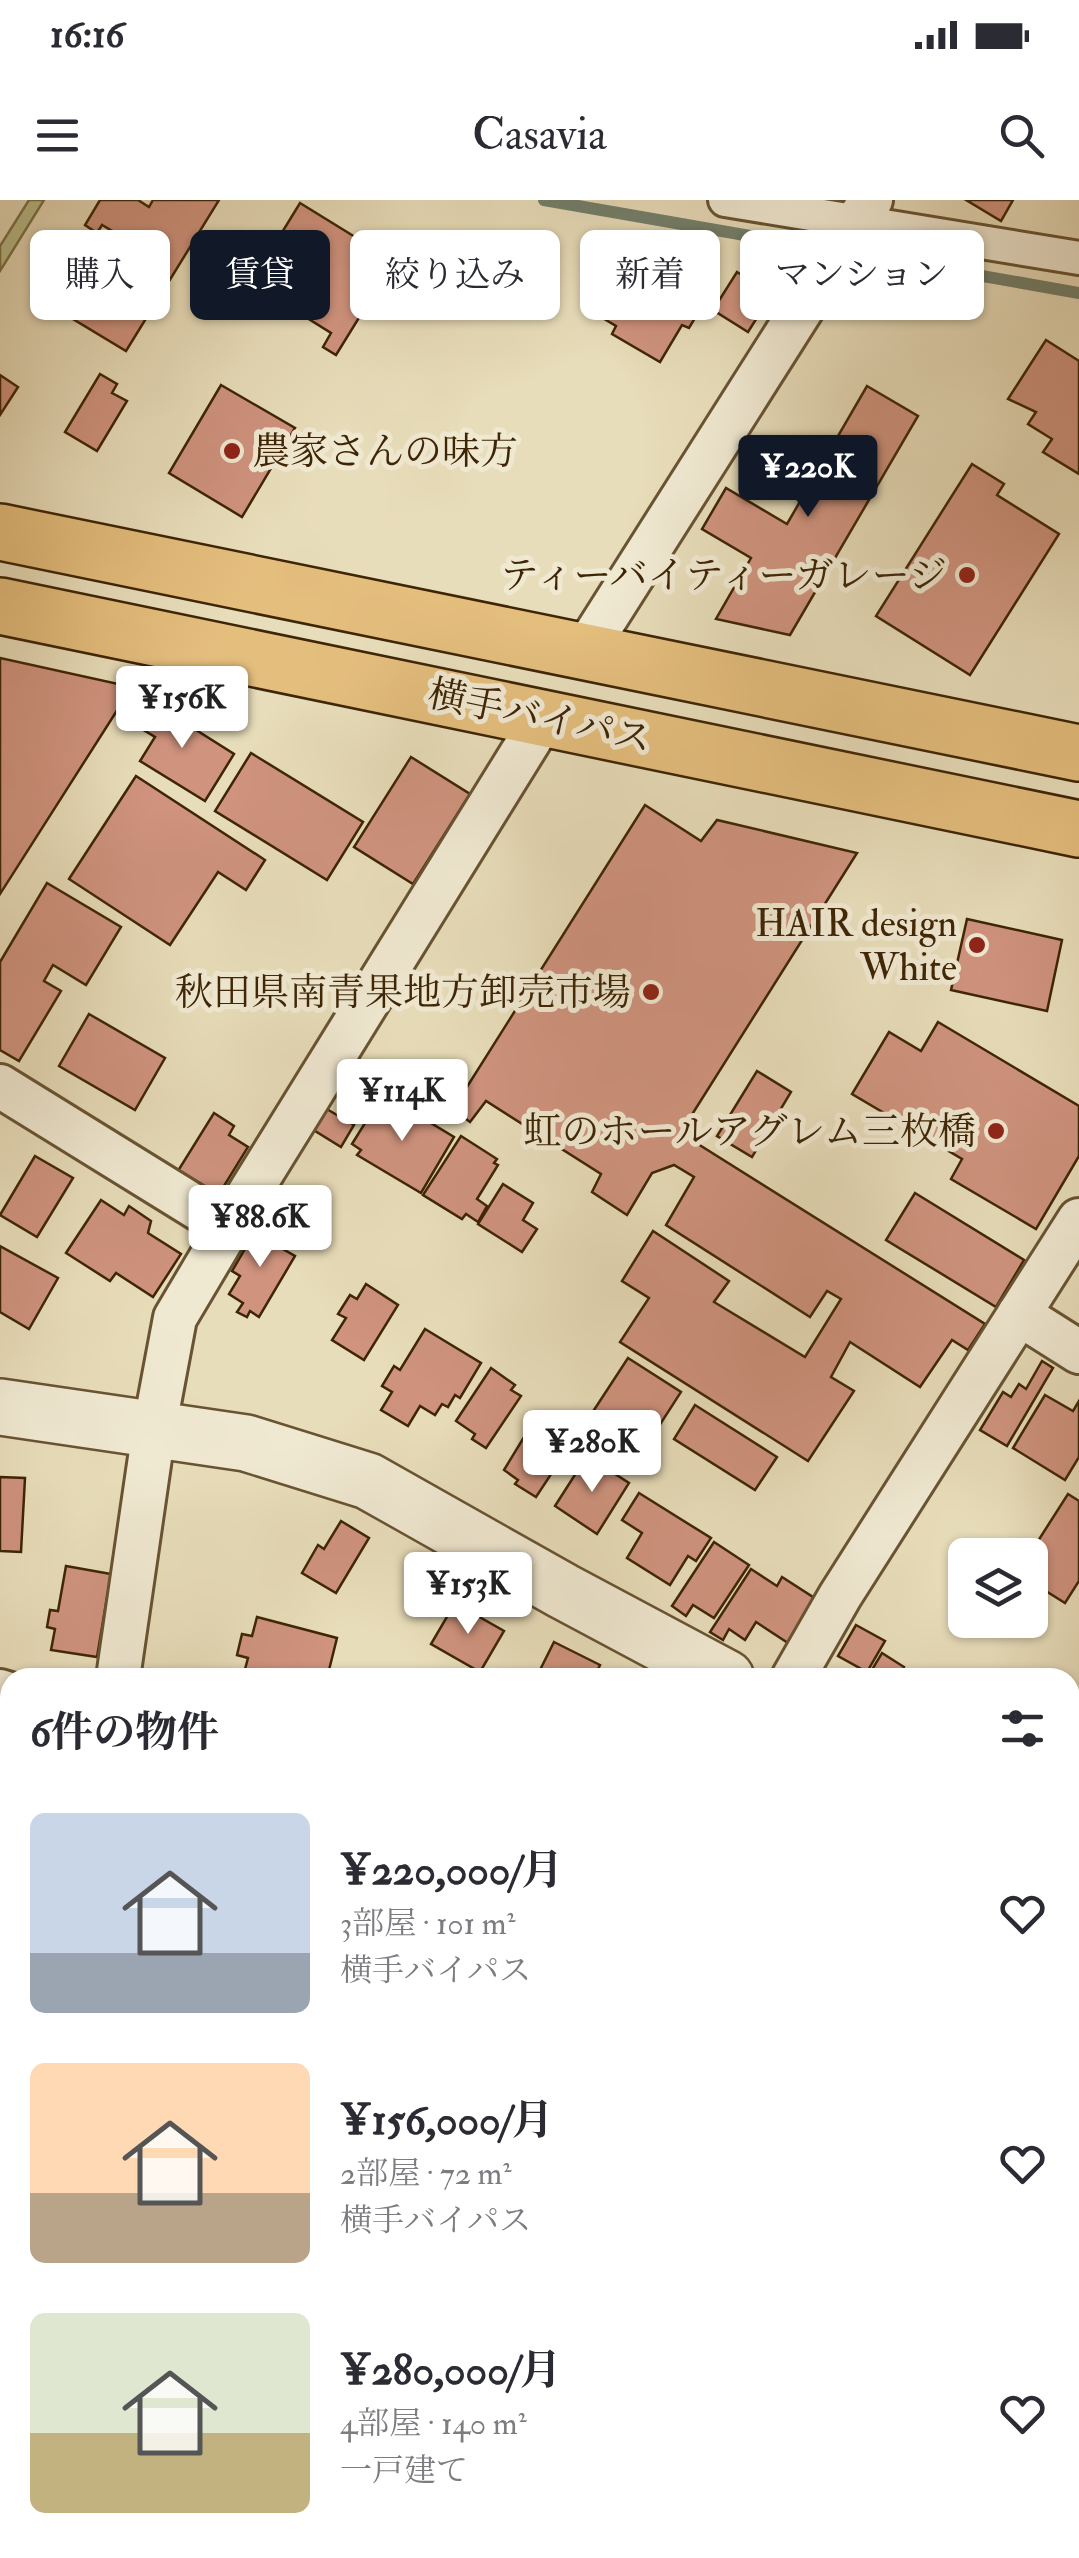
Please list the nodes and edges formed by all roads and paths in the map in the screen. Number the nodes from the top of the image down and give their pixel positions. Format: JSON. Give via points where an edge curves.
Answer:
{"nodes":[{"id":1,"x":725,"y":200,"type":"edge"},
{"id":2,"x":865,"y":210,"type":"edge"},
{"id":3,"x":1079,"y":258,"type":"edge"},
{"id":4,"x":0,"y":532,"type":"edge"},
{"id":5,"x":0,"y":606,"type":"edge"},
{"id":6,"x":585,"y":652,"type":"junction"},
{"id":7,"x":544,"y":717,"type":"junction"},
{"id":8,"x":1079,"y":753,"type":"edge"},
{"id":9,"x":1079,"y":829,"type":"edge"},
{"id":10,"x":0,"y":1086,"type":"edge"},
{"id":11,"x":1079,"y":1220,"type":"edge"},
{"id":12,"x":228,"y":1227,"type":"junction"},
{"id":13,"x":1019,"y":1314,"type":"junction"},
{"id":14,"x":1079,"y":1352,"type":"edge"},
{"id":15,"x":0,"y":1407,"type":"edge"},
{"id":16,"x":154,"y":1430,"type":"junction"},
{"id":17,"x":119,"y":1668,"type":"edge"},
{"id":18,"x":707,"y":1668,"type":"edge"},
{"id":19,"x":798,"y":1668,"type":"edge"}],
"edges":[{"from":1,"to":2,"type":"street"},
{"from":2,"to":3,"type":"street"},
{"from":2,"to":6,"type":"street"},
{"from":4,"to":6,"type":"highway","name":"横手バイパス"},
{"from":5,"to":7,"type":"highway","name":"横手バイパス"},
{"from":6,"to":8,"type":"highway","name":"横手バイパス"},
{"from":7,"to":9,"type":"highway","name":"横手バイパス"},
{"from":7,"to":12,"type":"street"},
{"from":10,"to":12,"type":"street"},
{"from":11,"to":13,"type":"street"},
{"from":12,"to":16,"type":"street","via":[[176,1318]]},
{"from":13,"to":14,"type":"street"},
{"from":13,"to":19,"type":"street"},
{"from":15,"to":16,"type":"street"},
{"from":16,"to":17,"type":"street"},
{"from":16,"to":18,"type":"street","via":[[246,1443],[368,1481]]}]}
